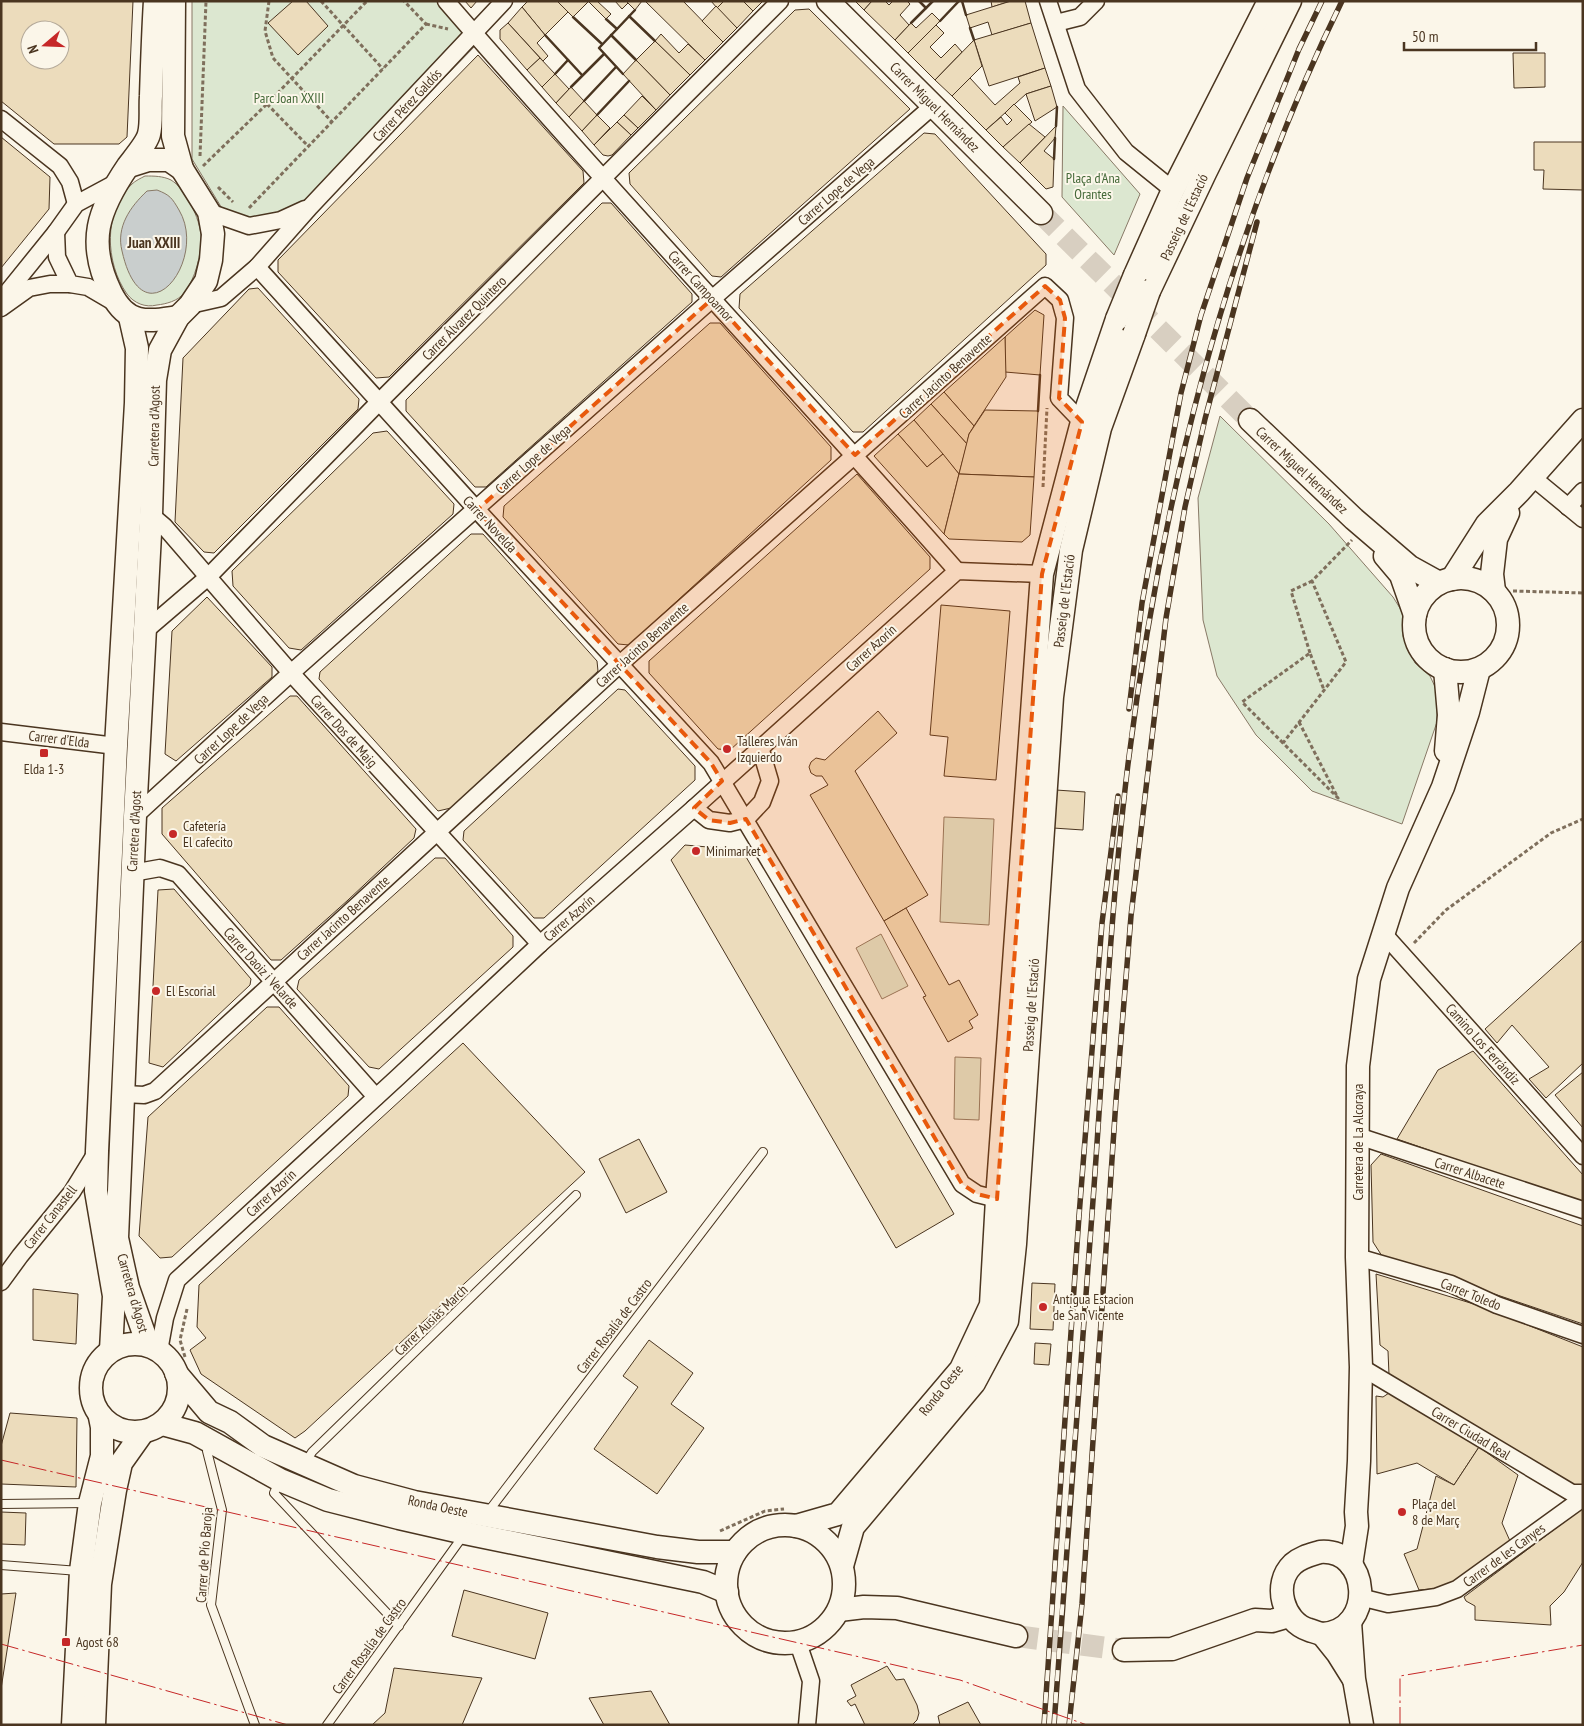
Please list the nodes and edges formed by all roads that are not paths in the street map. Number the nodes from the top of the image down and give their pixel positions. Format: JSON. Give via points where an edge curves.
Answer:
{"nodes":[{"id":1,"x":154,"y":1,"type":"edge"},
{"id":2,"x":174,"y":1,"type":"edge"},
{"id":3,"x":446,"y":1,"type":"edge"},
{"id":4,"x":504,"y":1,"type":"edge"},
{"id":5,"x":780,"y":1,"type":"edge"},
{"id":6,"x":828,"y":1,"type":"edge"},
{"id":7,"x":1048,"y":1,"type":"edge"},
{"id":8,"x":1096,"y":1,"type":"edge"},
{"id":9,"x":1269,"y":1,"type":"edge"},
{"id":10,"x":1290,"y":1,"type":"edge"},
{"id":11,"x":1056,"y":24,"type":"junction"},
{"id":12,"x":474,"y":33,"type":"junction"},
{"id":13,"x":934,"y":105,"type":"junction"},
{"id":14,"x":1,"y":119,"type":"edge"},
{"id":15,"x":182,"y":169,"type":"junction"},
{"id":16,"x":123,"y":174,"type":"junction"},
{"id":17,"x":604,"y":178,"type":"junction"},
{"id":18,"x":1173,"y":190,"type":"junction"},
{"id":19,"x":76,"y":204,"type":"junction"},
{"id":20,"x":310,"y":207,"type":"junction"},
{"id":21,"x":209,"y":212,"type":"junction"},
{"id":22,"x":1041,"y":213,"type":"tunnel mouth"},
{"id":23,"x":56,"y":232,"type":"junction"},
{"id":24,"x":257,"y":268,"type":"junction"},
{"id":25,"x":1142,"y":283,"type":"junction"},
{"id":26,"x":70,"y":284,"type":"junction"},
{"id":27,"x":712,"y":299,"type":"junction"},
{"id":28,"x":1,"y":300,"type":"edge"},
{"id":29,"x":1,"y":308,"type":"edge"},
{"id":30,"x":123,"y":310,"type":"junction"},
{"id":31,"x":184,"y":311,"type":"junction"},
{"id":32,"x":380,"y":402,"type":"junction"},
{"id":33,"x":1250,"y":420,"type":"tunnel mouth"},
{"id":34,"x":1583,"y":420,"type":"edge"},
{"id":35,"x":1082,"y":422,"type":"junction"},
{"id":36,"x":855,"y":455,"type":"junction"},
{"id":37,"x":1526,"y":484,"type":"junction"},
{"id":38,"x":1583,"y":490,"type":"edge"},
{"id":39,"x":1568,"y":507,"type":"junction"},
{"id":40,"x":477,"y":510,"type":"junction"},
{"id":41,"x":151,"y":515,"type":"junction"},
{"id":42,"x":1583,"y":519,"type":"edge"},
{"id":43,"x":1358,"y":524,"type":"junction"},
{"id":44,"x":957,"y":571,"type":"junction"},
{"id":45,"x":1042,"y":574,"type":"junction"},
{"id":46,"x":208,"y":577,"type":"junction"},
{"id":47,"x":1446,"y":581,"type":"junction"},
{"id":48,"x":1494,"y":591,"type":"junction"},
{"id":49,"x":1415,"y":615,"type":"junction"},
{"id":50,"x":145,"y":631,"type":"junction"},
{"id":51,"x":620,"y":664,"type":"junction"},
{"id":52,"x":1480,"y":669,"type":"junction"},
{"id":53,"x":1445,"y":670,"type":"junction"},
{"id":54,"x":291,"y":673,"type":"junction"},
{"id":55,"x":1,"y":732,"type":"edge"},
{"id":56,"x":127,"y":746,"type":"junction"},
{"id":57,"x":760,"y":747,"type":"junction"},
{"id":58,"x":722,"y":781,"type":"junction"},
{"id":59,"x":1443,"y":787,"type":"junction"},
{"id":60,"x":694,"y":808,"type":"junction"},
{"id":61,"x":135,"y":816,"type":"junction"},
{"id":62,"x":746,"y":819,"type":"junction"},
{"id":63,"x":437,"y":832,"type":"junction"},
{"id":64,"x":132,"y":873,"type":"junction"},
{"id":65,"x":1383,"y":932,"type":"junction"},
{"id":66,"x":540,"y":944,"type":"junction"},
{"id":67,"x":273,"y":982,"type":"junction"},
{"id":68,"x":124,"y":1094,"type":"junction"},
{"id":69,"x":376,"y":1097,"type":"junction"},
{"id":70,"x":1358,"y":1136,"type":"junction"},
{"id":71,"x":97,"y":1151,"type":"junction"},
{"id":72,"x":763,"y":1152,"type":"dead end"},
{"id":73,"x":1583,"y":1156,"type":"edge"},
{"id":74,"x":576,"y":1195,"type":"dead end"},
{"id":75,"x":997,"y":1198,"type":"junction"},
{"id":76,"x":1583,"y":1210,"type":"edge"},
{"id":77,"x":1015,"y":1244,"type":"joint"},
{"id":78,"x":1357,"y":1257,"type":"junction"},
{"id":79,"x":1,"y":1282,"type":"edge"},
{"id":80,"x":1583,"y":1335,"type":"edge"},
{"id":81,"x":154,"y":1348,"type":"junction"},
{"id":82,"x":111,"y":1350,"type":"junction"},
{"id":83,"x":1362,"y":1367,"type":"junction"},
{"id":84,"x":176,"y":1373,"type":"junction"},
{"id":85,"x":100,"y":1417,"type":"junction"},
{"id":86,"x":152,"y":1428,"type":"junction"},
{"id":87,"x":211,"y":1441,"type":"junction"},
{"id":88,"x":305,"y":1464,"type":"junction"},
{"id":89,"x":280,"y":1480,"type":"junction"},
{"id":90,"x":1583,"y":1492,"type":"edge"},
{"id":91,"x":1583,"y":1498,"type":"edge"},
{"id":92,"x":90,"y":1503,"type":"junction"},
{"id":93,"x":1,"y":1504,"type":"edge"},
{"id":94,"x":1356,"y":1512,"type":"junction"},
{"id":95,"x":486,"y":1516,"type":"junction"},
{"id":96,"x":796,"y":1526,"type":"junction"},
{"id":97,"x":465,"y":1533,"type":"junction"},
{"id":98,"x":735,"y":1552,"type":"junction"},
{"id":99,"x":1328,"y":1552,"type":"junction"},
{"id":100,"x":1,"y":1565,"type":"edge"},
{"id":101,"x":1351,"y":1565,"type":"junction"},
{"id":102,"x":81,"y":1571,"type":"junction"},
{"id":103,"x":843,"y":1574,"type":"junction"},
{"id":104,"x":727,"y":1592,"type":"junction"},
{"id":105,"x":1360,"y":1597,"type":"junction"},
{"id":106,"x":1285,"y":1606,"type":"junction"},
{"id":107,"x":897,"y":1608,"type":"junction"},
{"id":108,"x":839,"y":1610,"type":"junction"},
{"id":109,"x":1350,"y":1622,"type":"junction"},
{"id":110,"x":399,"y":1626,"type":"junction"},
{"id":111,"x":1322,"y":1634,"type":"junction"},
{"id":112,"x":1016,"y":1636,"type":"tunnel mouth"},
{"id":113,"x":798,"y":1642,"type":"junction"},
{"id":114,"x":1124,"y":1650,"type":"tunnel mouth"},
{"id":115,"x":1354,"y":1679,"type":"junction"},
{"id":116,"x":72,"y":1725,"type":"edge"},
{"id":117,"x":94,"y":1725,"type":"edge"},
{"id":118,"x":255,"y":1725,"type":"edge"},
{"id":119,"x":327,"y":1725,"type":"edge"},
{"id":120,"x":807,"y":1725,"type":"edge"},
{"id":121,"x":1362,"y":1725,"type":"edge"}],
"edges":[{"from":1,"to":16,"type":"main road","via":[[149,135]]},
{"from":2,"to":15,"type":"main road","via":[[173,136]]},
{"from":3,"to":12,"type":"street","name":"Carrer Campoamor"},
{"from":4,"to":12,"type":"street","name":"Carrer Pérez Galdós"},
{"from":5,"to":17,"type":"street","name":"Carrer Álvarez Quintero"},
{"from":6,"to":13,"type":"main road","name":"Carrer Miguel Hernández"},
{"from":7,"to":11,"type":"street"},
{"from":8,"to":11,"type":"street","via":[[1080,18]]},
{"from":9,"to":18,"type":"main road","name":"Passeig de l'Estació"},
{"from":10,"to":25,"type":"main road","name":"Passeig de l'Estació","via":[[1205,173]]},
{"from":11,"to":18,"type":"street","via":[[1077,89],[1126,152]]},
{"from":12,"to":17,"type":"street","name":"Carrer Campoamor"},
{"from":12,"to":20,"type":"street","name":"Carrer Pérez Galdós"},
{"from":13,"to":22,"type":"main road","name":"Carrer Miguel Hernández"},
{"from":13,"to":27,"type":"street","name":"Carrer Lope de Vega"},
{"from":14,"to":19,"type":"street","via":[[60,166],[70,182]]},
{"from":15,"to":16,"type":"main road","via":[[169,160],[148,160]]},
{"from":15,"to":21,"type":"main road"},
{"from":16,"to":19,"type":"street"},
{"from":16,"to":30,"type":"main road","via":[[101,214],[97,232],[105,281]]},
{"from":17,"to":27,"type":"street","name":"Carrer Campoamor"},
{"from":17,"to":32,"type":"street","name":"Carrer Álvarez Quintero"},
{"from":18,"to":25,"type":"main road","name":"Passeig de l'Estació"},
{"from":19,"to":23,"type":"street"},
{"from":20,"to":21,"type":"street","name":"Carrer Pérez Galdós","via":[[281,220],[249,226]]},
{"from":20,"to":24,"type":"street","name":"Carrer Pérez Galdós"},
{"from":21,"to":31,"type":"main road","via":[[213,234],[212,260],[206,281]]},
{"from":23,"to":26,"type":"street","via":[[57,257]]},
{"from":23,"to":28,"type":"street"},
{"from":24,"to":31,"type":"street","name":"Carrer Pérez Galdós","via":[[221,298]]},
{"from":24,"to":32,"type":"street","name":"Carrer Novelda"},
{"from":25,"to":35,"type":"main road","name":"Passeig de l'Estació","bridge":true,"via":[[1118,319]]},
{"from":25,"to":77,"type":"main road","name":"Passeig de l'Estació","bridge":true,"via":[[1134,334],[1100,428],[1071,550],[1052,697]]},
{"from":26,"to":29,"type":"street","via":[[29,288]]},
{"from":26,"to":30,"type":"street","via":[[88,287]]},
{"from":27,"to":36,"type":"street","name":"Carrer Campoamor"},
{"from":27,"to":40,"type":"street","name":"Carrer Lope de Vega"},
{"from":30,"to":31,"type":"main road","via":[[151,321]]},
{"from":30,"to":56,"type":"main road","name":"Carretera d'Agost","via":[[137,348]]},
{"from":31,"to":41,"type":"main road","name":"Carretera d'Agost","via":[[160,350],[155,380]]},
{"from":32,"to":40,"type":"street","name":"Carrer Novelda"},
{"from":32,"to":46,"type":"street","name":"Carrer Álvarez Quintero"},
{"from":33,"to":43,"type":"main road","name":"Carrer Miguel Hernández"},
{"from":34,"to":37,"type":"main road"},
{"from":35,"to":36,"type":"street","name":"Carrer Jacinto Benavente","via":[[1059,398],[1065,318],[1060,300],[1045,286]]},
{"from":35,"to":45,"type":"main road","name":"Passeig de l'Estació"},
{"from":36,"to":44,"type":"street","name":"Carrer Campoamor"},
{"from":36,"to":51,"type":"street","name":"Carrer Jacinto Benavente"},
{"from":37,"to":39,"type":"street"},
{"from":37,"to":47,"type":"main road","via":[[1487,524]]},
{"from":37,"to":48,"type":"main road","via":[[1496,539],[1492,574]]},
{"from":38,"to":39,"type":"street"},
{"from":39,"to":42,"type":"street"},
{"from":40,"to":51,"type":"street","name":"Carrer Novelda"},
{"from":40,"to":54,"type":"street","name":"Carrer Lope de Vega"},
{"from":41,"to":46,"type":"street","name":"Carrer Dos de Maig"},
{"from":41,"to":50,"type":"main road","name":"Carretera d'Agost"},
{"from":43,"to":47,"type":"main road","name":"Carrer Miguel Hernández","via":[[1410,567]]},
{"from":43,"to":49,"type":"main road","name":"Carrer Miguel Hernández","via":[[1401,575]]},
{"from":44,"to":45,"type":"street"},
{"from":44,"to":57,"type":"street","name":"Carrer Azorín"},
{"from":45,"to":75,"type":"main road","name":"Passeig de l'Estació"},
{"from":46,"to":50,"type":"street","name":"Carrer Álvarez Quintero"},
{"from":46,"to":54,"type":"street","name":"Carrer Dos de Maig"},
{"from":47,"to":48,"type":"main road","via":[[1458,578],[1477,581]]},
{"from":47,"to":49,"type":"main road","via":[[1424,596]]},
{"from":48,"to":52,"type":"main road","via":[[1506,611],[1508,634],[1498,655]]},
{"from":49,"to":53,"type":"main road","via":[[1417,642],[1433,663]]},
{"from":50,"to":56,"type":"main road","name":"Carretera d'Agost"},
{"from":51,"to":58,"type":"street","name":"Carrer Novelda","via":[[711,763]]},
{"from":51,"to":63,"type":"street","name":"Carrer Jacinto Benavente"},
{"from":52,"to":53,"type":"main road"},
{"from":52,"to":59,"type":"main road","name":"Carretera de La Alcoraya"},
{"from":53,"to":59,"type":"main road","name":"Carretera de La Alcoraya","via":[[1449,715]]},
{"from":54,"to":61,"type":"street","name":"Carrer Lope de Vega"},
{"from":54,"to":63,"type":"street","name":"Carrer Dos de Maig"},
{"from":55,"to":56,"type":"street","name":"Carrer d’Elda"},
{"from":56,"to":61,"type":"main road","name":"Carretera d'Agost"},
{"from":56,"to":71,"type":"main road","name":"Carretera d'Agost"},
{"from":57,"to":58,"type":"street","name":"Carrer Azorín"},
{"from":57,"to":62,"type":"street","via":[[770,781],[762,802]]},
{"from":58,"to":60,"type":"street","name":"Carrer Azorín"},
{"from":58,"to":62,"type":"street","name":"Carrer Novelda"},
{"from":59,"to":65,"type":"main road","name":"Carretera de La Alcoraya","via":[[1398,888]]},
{"from":60,"to":62,"type":"street","via":[[709,820],[730,823]]},
{"from":60,"to":66,"type":"street","name":"Carrer Azorín"},
{"from":61,"to":64,"type":"main road","name":"Carretera d'Agost"},
{"from":62,"to":75,"type":"street","name":"Carrer Novelda","via":[[962,1184],[977,1194]]},
{"from":63,"to":66,"type":"street","name":"Carrer Dos de Maig"},
{"from":63,"to":67,"type":"street","name":"Carrer Jacinto Benavente"},
{"from":64,"to":67,"type":"street","name":"Carrer Daoiz i Velarde","via":[[160,868],[178,874]]},
{"from":64,"to":68,"type":"main road","name":"Carretera d'Agost"},
{"from":65,"to":70,"type":"main road","name":"Carretera de La Alcoraya","via":[[1369,979],[1358,1066]]},
{"from":65,"to":73,"type":"street","name":"Camino Los Ferrándiz"},
{"from":66,"to":69,"type":"street","name":"Carrer Azorín"},
{"from":67,"to":68,"type":"street","name":"Carrer Jacinto Benavente","via":[[155,1091],[144,1095]]},
{"from":67,"to":69,"type":"street","name":"Carrer Daoiz i Velarde"},
{"from":68,"to":81,"type":"main road","name":"Carretera d'Agost","via":[[117,1238],[128,1288]]},
{"from":69,"to":81,"type":"street","name":"Carrer Azorín","via":[[178,1280]]},
{"from":70,"to":76,"type":"street","name":"Carrer Albacete"},
{"from":70,"to":78,"type":"main road","name":"Carretera de La Alcoraya"},
{"from":71,"to":79,"type":"street","name":"Carrer Canastell","via":[[72,1192]]},
{"from":71,"to":82,"type":"main road","name":"Carretera d'Agost","via":[[96,1191],[114,1296]]},
{"from":72,"to":95,"type":"lane","name":"Carrer Rosalía de Castro"},
{"from":74,"to":88,"type":"lane","name":"Carrer Ausiàs March","via":[[312,1452]]},
{"from":75,"to":96,"type":"main road","name":"Ronda Oeste","via":[[991,1305],[961,1368],[838,1514]]},
{"from":77,"to":103,"type":"main road","name":"Ronda Oeste","via":[[1007,1322],[974,1383],[853,1527]]},
{"from":78,"to":80,"type":"street","name":"Carrer Toledo","via":[[1451,1284],[1497,1305]]},
{"from":78,"to":83,"type":"main road","name":"Carretera de La Alcoraya"},
{"from":81,"to":82,"type":"main road","via":[[129,1343]]},
{"from":81,"to":84,"type":"main road","via":[[170,1360]]},
{"from":82,"to":85,"type":"main road","via":[[97,1363],[90,1381],[91,1400]]},
{"from":83,"to":90,"type":"street","name":"Carrer Ciudad Real","via":[[1572,1493]]},
{"from":83,"to":94,"type":"main road","name":"Carretera de La Alcoraya"},
{"from":84,"to":86,"type":"main road","via":[[178,1401],[171,1414]]},
{"from":84,"to":88,"type":"main road","name":"Ronda Oeste","via":[[209,1412],[230,1422],[263,1446]]},
{"from":85,"to":86,"type":"main road","via":[[120,1430]]},
{"from":85,"to":92,"type":"main road","via":[[102,1456]]},
{"from":86,"to":87,"type":"main road","name":"Ronda Oeste","via":[[195,1433]]},
{"from":86,"to":117,"type":"main road","via":[[121,1463],[100,1584]]},
{"from":87,"to":89,"type":"main road","name":"Ronda Oeste"},
{"from":87,"to":118,"type":"lane","name":"Carrer de Pío Baroja","via":[[207,1451],[222,1510],[211,1605]]},
{"from":88,"to":95,"type":"main road","name":"Ronda Oeste","via":[[354,1486]]},
{"from":89,"to":97,"type":"main road","name":"Ronda Oeste","via":[[328,1500]]},
{"from":89,"to":110,"type":"lane","via":[[274,1493]]},
{"from":91,"to":105,"type":"street","name":"Carrer de les Canyes","via":[[1457,1590],[1436,1597],[1388,1604]]},
{"from":92,"to":93,"type":"lane"},
{"from":92,"to":102,"type":"main road"},
{"from":94,"to":99,"type":"main road"},
{"from":94,"to":101,"type":"main road","name":"Carretera de La Alcoraya"},
{"from":95,"to":98,"type":"main road","name":"Ronda Oeste","via":[[657,1548]]},
{"from":96,"to":98,"type":"main road","name":"Ronda Oeste","via":[[769,1527],[749,1537]]},
{"from":96,"to":103,"type":"main road","name":"Ronda Oeste","via":[[827,1542]]},
{"from":97,"to":104,"type":"main road","name":"Ronda Oeste","via":[[703,1582]]},
{"from":97,"to":110,"type":"lane","name":"Carrer Rosalía de Castro"},
{"from":98,"to":104,"type":"main road","name":"Ronda Oeste","via":[[728,1571]]},
{"from":99,"to":101,"type":"main road"},
{"from":99,"to":106,"type":"main road","via":[[1306,1556],[1292,1566],[1284,1580]]},
{"from":100,"to":102,"type":"lane"},
{"from":101,"to":105,"type":"main road","via":[[1359,1576]]},
{"from":102,"to":116,"type":"main road"},
{"from":103,"to":107,"type":"main road"},
{"from":103,"to":108,"type":"main road","name":"Ronda Oeste"},
{"from":104,"to":113,"type":"main road","name":"Ronda Oeste","via":[[732,1609],[750,1632],[768,1641]]},
{"from":105,"to":109,"type":"main road","via":[[1358,1611]]},
{"from":106,"to":111,"type":"main road","via":[[1300,1627]]},
{"from":106,"to":114,"type":"main road","via":[[1272,1621],[1255,1620],[1172,1649]]},
{"from":107,"to":108,"type":"main road"},
{"from":107,"to":112,"type":"main road"},
{"from":108,"to":113,"type":"main road","name":"Ronda Oeste","via":[[823,1630]]},
{"from":109,"to":111,"type":"main road"},
{"from":109,"to":115,"type":"main road"},
{"from":110,"to":119,"type":"lane","name":"Carrer Rosalía de Castro"},
{"from":111,"to":115,"type":"main road"},
{"from":113,"to":120,"type":"street","via":[[810,1681]]},
{"from":115,"to":121,"type":"main road"}]}
